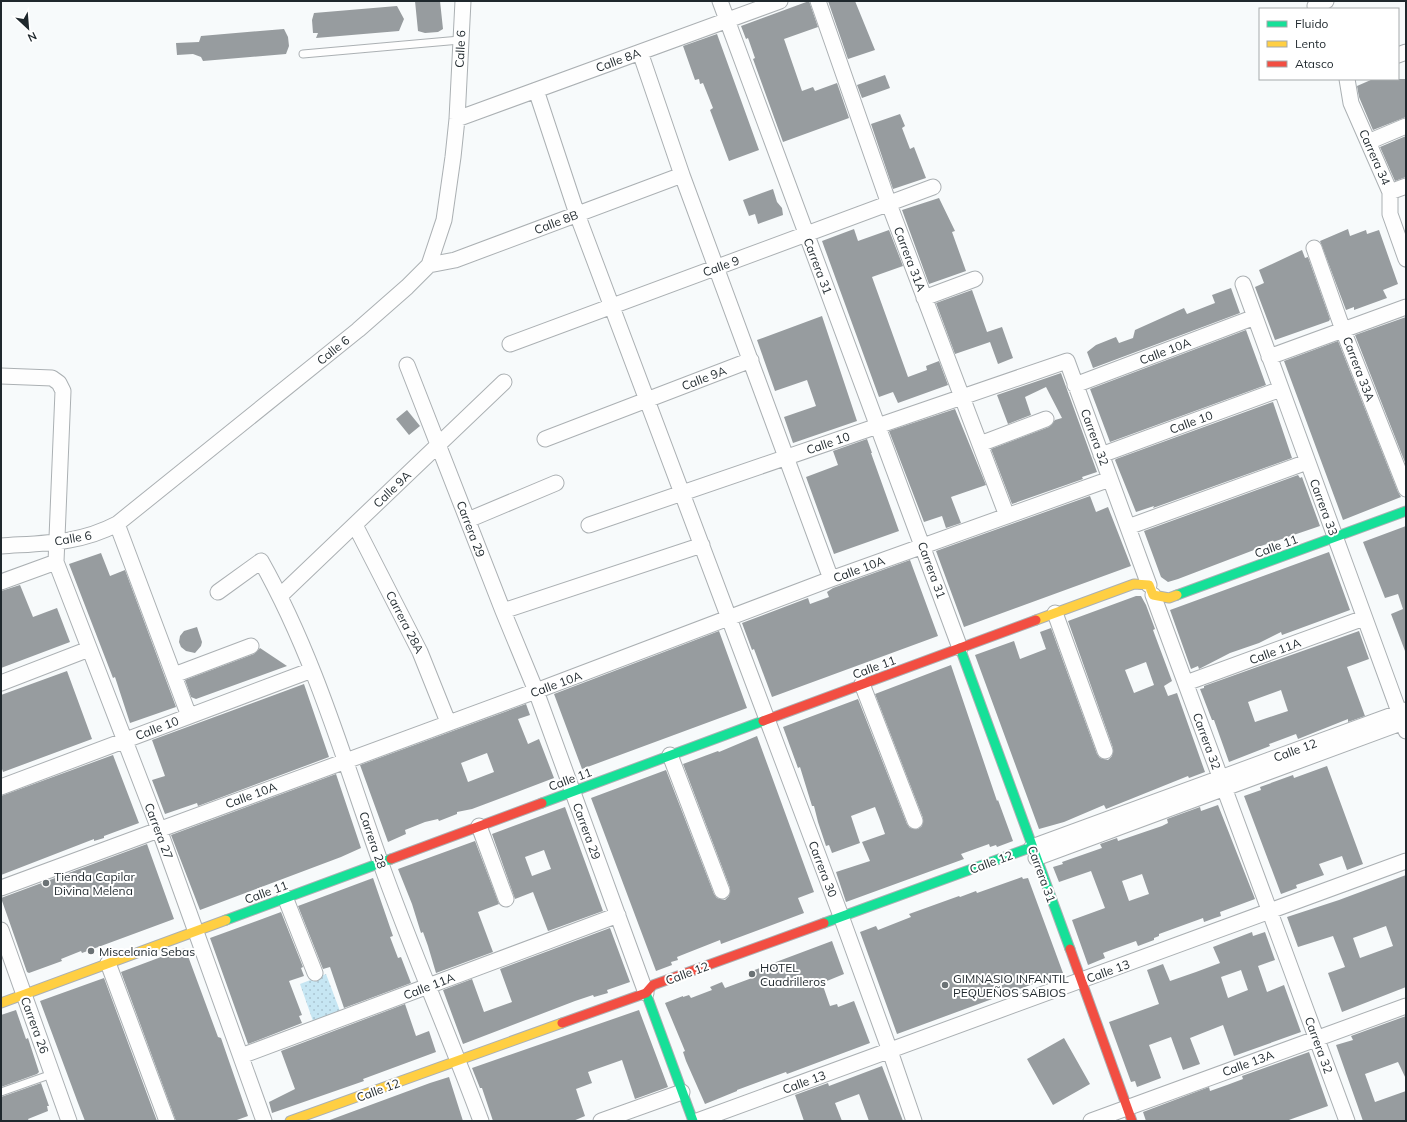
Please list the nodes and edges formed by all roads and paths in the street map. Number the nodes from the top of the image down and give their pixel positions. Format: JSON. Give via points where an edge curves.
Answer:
{"nodes":[{"id":1,"x":463,"y":1,"type":"edge"},
{"id":2,"x":720,"y":1,"type":"edge"},
{"id":3,"x":780,"y":1,"type":"edge"},
{"id":4,"x":818,"y":1,"type":"edge"},
{"id":5,"x":727,"y":20,"type":"junction"},
{"id":6,"x":460,"y":40,"type":"junction"},
{"id":7,"x":640,"y":52,"type":"junction"},
{"id":8,"x":303,"y":54,"type":"dead end"},
{"id":9,"x":1347,"y":80,"type":"edge"},
{"id":10,"x":536,"y":90,"type":"junction"},
{"id":11,"x":457,"y":119,"type":"junction"},
{"id":12,"x":1406,"y":126,"type":"edge"},
{"id":13,"x":1368,"y":142,"type":"junction"},
{"id":14,"x":682,"y":175,"type":"junction"},
{"id":15,"x":1406,"y":186,"type":"edge"},
{"id":16,"x":932,"y":187,"type":"dead end"},
{"id":17,"x":1390,"y":192,"type":"junction"},
{"id":18,"x":889,"y":204,"type":"junction"},
{"id":19,"x":578,"y":214,"type":"junction"},
{"id":20,"x":806,"y":234,"type":"junction"},
{"id":21,"x":1314,"y":248,"type":"dead end"},
{"id":22,"x":1406,"y":259,"type":"edge"},
{"id":23,"x":429,"y":265,"type":"junction"},
{"id":24,"x":717,"y":267,"type":"junction"},
{"id":25,"x":975,"y":279,"type":"dead end"},
{"id":26,"x":1243,"y":284,"type":"dead end"},
{"id":27,"x":924,"y":298,"type":"junction"},
{"id":28,"x":612,"y":307,"type":"junction"},
{"id":29,"x":1406,"y":307,"type":"edge"},
{"id":30,"x":1255,"y":318,"type":"junction"},
{"id":31,"x":1344,"y":330,"type":"junction"},
{"id":32,"x":510,"y":344,"type":"dead end"},
{"id":33,"x":1269,"y":357,"type":"junction"},
{"id":34,"x":751,"y":360,"type":"junction"},
{"id":35,"x":1067,"y":361,"type":"joint"},
{"id":36,"x":407,"y":365,"type":"dead end"},
{"id":37,"x":1,"y":376,"type":"edge"},
{"id":38,"x":504,"y":382,"type":"dead end"},
{"id":39,"x":1075,"y":385,"type":"junction"},
{"id":40,"x":1281,"y":389,"type":"junction"},
{"id":41,"x":962,"y":397,"type":"junction"},
{"id":42,"x":647,"y":400,"type":"junction"},
{"id":43,"x":1046,"y":419,"type":"dead end"},
{"id":44,"x":878,"y":426,"type":"junction"},
{"id":45,"x":545,"y":438,"type":"dead end"},
{"id":46,"x":980,"y":444,"type":"junction"},
{"id":47,"x":438,"y":445,"type":"junction"},
{"id":48,"x":1101,"y":455,"type":"junction"},
{"id":49,"x":787,"y":457,"type":"junction"},
{"id":50,"x":1308,"y":462,"type":"junction"},
{"id":51,"x":1110,"y":479,"type":"junction"},
{"id":52,"x":556,"y":483,"type":"dead end"},
{"id":53,"x":1406,"y":489,"type":"edge"},
{"id":54,"x":682,"y":494,"type":"junction"},
{"id":55,"x":1406,"y":511,"type":"edge"},
{"id":56,"x":1007,"y":516,"type":"junction"},
{"id":57,"x":468,"y":520,"type":"junction"},
{"id":58,"x":117,"y":524,"type":"junction"},
{"id":59,"x":355,"y":524,"type":"junction"},
{"id":60,"x":589,"y":525,"type":"dead end"},
{"id":61,"x":1128,"y":527,"type":"junction"},
{"id":62,"x":1335,"y":537,"type":"junction"},
{"id":63,"x":56,"y":542,"type":"junction"},
{"id":64,"x":702,"y":545,"type":"junction"},
{"id":65,"x":1,"y":546,"type":"edge"},
{"id":66,"x":923,"y":546,"type":"junction"},
{"id":67,"x":56,"y":562,"type":"junction"},
{"id":68,"x":831,"y":579,"type":"junction"},
{"id":69,"x":1,"y":582,"type":"edge"},
{"id":70,"x":1151,"y":590,"type":"junction"},
{"id":71,"x":218,"y":592,"type":"dead end"},
{"id":72,"x":281,"y":595,"type":"junction"},
{"id":73,"x":503,"y":611,"type":"junction"},
{"id":74,"x":1055,"y":613,"type":"junction"},
{"id":75,"x":1364,"y":618,"type":"junction"},
{"id":76,"x":729,"y":619,"type":"junction"},
{"id":77,"x":251,"y":646,"type":"dead end"},
{"id":78,"x":960,"y":648,"type":"junction"},
{"id":79,"x":90,"y":649,"type":"junction"},
{"id":80,"x":312,"y":670,"type":"junction"},
{"id":81,"x":174,"y":674,"type":"junction"},
{"id":82,"x":1,"y":683,"type":"edge"},
{"id":83,"x":1186,"y":683,"type":"junction"},
{"id":84,"x":862,"y":684,"type":"junction"},
{"id":85,"x":536,"y":691,"type":"junction"},
{"id":86,"x":189,"y":716,"type":"junction"},
{"id":87,"x":1404,"y":719,"type":"edge"},
{"id":88,"x":766,"y":720,"type":"junction"},
{"id":89,"x":448,"y":722,"type":"junction"},
{"id":90,"x":124,"y":741,"type":"junction"},
{"id":91,"x":1105,"y":752,"type":"dead end"},
{"id":92,"x":670,"y":755,"type":"junction"},
{"id":93,"x":346,"y":760,"type":"junction"},
{"id":94,"x":1222,"y":783,"type":"junction"},
{"id":95,"x":1,"y":787,"type":"edge"},
{"id":96,"x":573,"y":791,"type":"junction"},
{"id":97,"x":915,"y":821,"type":"dead end"},
{"id":98,"x":479,"y":826,"type":"junction"},
{"id":99,"x":159,"y":829,"type":"junction"},
{"id":100,"x":1033,"y":855,"type":"junction"},
{"id":101,"x":1406,"y":861,"type":"edge"},
{"id":102,"x":381,"y":862,"type":"junction"},
{"id":103,"x":1,"y":888,"type":"edge"},
{"id":104,"x":722,"y":891,"type":"dead end"},
{"id":105,"x":286,"y":897,"type":"junction"},
{"id":106,"x":506,"y":899,"type":"dead end"},
{"id":107,"x":1270,"y":912,"type":"junction"},
{"id":108,"x":618,"y":915,"type":"junction"},
{"id":109,"x":844,"y":925,"type":"junction"},
{"id":110,"x":1,"y":930,"type":"edge"},
{"id":111,"x":195,"y":931,"type":"junction"},
{"id":112,"x":108,"y":963,"type":"junction"},
{"id":113,"x":315,"y":973,"type":"dead end"},
{"id":114,"x":1081,"y":981,"type":"junction"},
{"id":115,"x":429,"y":986,"type":"junction"},
{"id":116,"x":24,"y":994,"type":"junction"},
{"id":117,"x":652,"y":994,"type":"junction"},
{"id":118,"x":1,"y":1003,"type":"edge"},
{"id":119,"x":1406,"y":1006,"type":"edge"},
{"id":120,"x":1316,"y":1038,"type":"junction"},
{"id":121,"x":890,"y":1051,"type":"junction"},
{"id":122,"x":241,"y":1056,"type":"junction"},
{"id":123,"x":459,"y":1061,"type":"junction"},
{"id":124,"x":52,"y":1074,"type":"junction"},
{"id":125,"x":1,"y":1092,"type":"edge"},
{"id":126,"x":682,"y":1092,"type":"junction"},
{"id":127,"x":1129,"y":1114,"type":"edge"},
{"id":128,"x":69,"y":1121,"type":"edge"},
{"id":129,"x":167,"y":1121,"type":"edge"},
{"id":130,"x":264,"y":1121,"type":"edge"},
{"id":131,"x":290,"y":1121,"type":"edge"},
{"id":132,"x":481,"y":1121,"type":"edge"},
{"id":133,"x":601,"y":1121,"type":"edge"},
{"id":134,"x":693,"y":1121,"type":"edge"},
{"id":135,"x":697,"y":1121,"type":"edge"},
{"id":136,"x":914,"y":1121,"type":"edge"},
{"id":137,"x":1091,"y":1121,"type":"edge"},
{"id":138,"x":1347,"y":1121,"type":"edge"}],
"edges":[{"from":1,"to":6,"type":"street","name":"Calle 6"},
{"from":2,"to":5,"type":"street","name":"Carrera 31"},
{"from":3,"to":5,"type":"street","name":"Calle 8A"},
{"from":4,"to":18,"type":"street","name":"Carrera 31A"},
{"from":5,"to":7,"type":"street","name":"Calle 8A"},
{"from":5,"to":20,"type":"street","name":"Carrera 31"},
{"from":6,"to":8,"type":"lane"},
{"from":6,"to":11,"type":"street","name":"Calle 6"},
{"from":7,"to":10,"type":"street","name":"Calle 8A"},
{"from":7,"to":14,"type":"street"},
{"from":9,"to":13,"type":"street","name":"Carrera 34","via":[[1351,104]]},
{"from":10,"to":11,"type":"street","name":"Calle 8A"},
{"from":10,"to":19,"type":"street","name":"Carrera 30"},
{"from":11,"to":23,"type":"street","name":"Calle 6","via":[[444,220]]},
{"from":12,"to":13,"type":"street"},
{"from":13,"to":17,"type":"street","name":"Carrera 34"},
{"from":14,"to":19,"type":"street","name":"Calle 8B"},
{"from":14,"to":24,"type":"street"},
{"from":15,"to":17,"type":"street"},
{"from":16,"to":18,"type":"street","name":"Calle 9"},
{"from":17,"to":22,"type":"street","name":"Carrera 34","via":[[1390,214]]},
{"from":18,"to":20,"type":"street","name":"Calle 9"},
{"from":18,"to":27,"type":"street","name":"Carrera 31A"},
{"from":19,"to":23,"type":"street","name":"Calle 8B","via":[[454,260]]},
{"from":19,"to":28,"type":"street","name":"Carrera 30"},
{"from":20,"to":24,"type":"street","name":"Calle 9"},
{"from":20,"to":44,"type":"street","name":"Carrera 31"},
{"from":21,"to":31,"type":"street","name":"Carrera 33A"},
{"from":23,"to":58,"type":"street","name":"Calle 6","via":[[358,330]]},
{"from":24,"to":28,"type":"street","name":"Calle 9"},
{"from":24,"to":34,"type":"street"},
{"from":25,"to":27,"type":"street"},
{"from":26,"to":30,"type":"street","name":"Carrera 33"},
{"from":27,"to":41,"type":"street","name":"Carrera 31A"},
{"from":28,"to":32,"type":"street","name":"Calle 9"},
{"from":28,"to":42,"type":"street","name":"Carrera 30"},
{"from":29,"to":31,"type":"street"},
{"from":30,"to":33,"type":"street","name":"Carrera 33"},
{"from":30,"to":39,"type":"street","name":"Calle 10A"},
{"from":31,"to":33,"type":"street"},
{"from":31,"to":53,"type":"street","name":"Carrera 33A"},
{"from":33,"to":40,"type":"street","name":"Carrera 33"},
{"from":34,"to":42,"type":"street","name":"Calle 9A"},
{"from":34,"to":49,"type":"street"},
{"from":35,"to":39,"type":"street","name":"Carrera 32"},
{"from":35,"to":41,"type":"street","name":"Calle 10"},
{"from":36,"to":47,"type":"street","name":"Carrera 29"},
{"from":37,"to":63,"type":"street","name":"Carrera 27","via":[[52,378],[59,382],[63,391]]},
{"from":38,"to":47,"type":"street","name":"Calle 9A"},
{"from":39,"to":48,"type":"street","name":"Carrera 32"},
{"from":40,"to":48,"type":"street","name":"Calle 10"},
{"from":40,"to":50,"type":"street","name":"Carrera 33"},
{"from":41,"to":44,"type":"street","name":"Calle 10"},
{"from":41,"to":46,"type":"street","name":"Carrera 31A"},
{"from":42,"to":45,"type":"street","name":"Calle 9A"},
{"from":42,"to":54,"type":"street","name":"Carrera 30"},
{"from":43,"to":46,"type":"street"},
{"from":44,"to":49,"type":"street","name":"Calle 10"},
{"from":44,"to":66,"type":"street","name":"Carrera 31"},
{"from":46,"to":56,"type":"street","name":"Carrera 31A"},
{"from":47,"to":57,"type":"street","name":"Carrera 29"},
{"from":47,"to":59,"type":"street","name":"Calle 9A"},
{"from":48,"to":51,"type":"street","name":"Carrera 32"},
{"from":49,"to":54,"type":"street","name":"Calle 10"},
{"from":49,"to":68,"type":"street"},
{"from":50,"to":61,"type":"street"},
{"from":50,"to":62,"type":"street","name":"Carrera 33"},
{"from":51,"to":56,"type":"street","name":"Calle 10A"},
{"from":51,"to":61,"type":"street","name":"Carrera 32"},
{"from":52,"to":57,"type":"street"},
{"from":54,"to":60,"type":"street","name":"Calle 10"},
{"from":54,"to":64,"type":"street","name":"Carrera 30"},
{"from":55,"to":62,"type":"street","name":"Calle 11"},
{"from":56,"to":66,"type":"street","name":"Calle 10A"},
{"from":57,"to":73,"type":"street","name":"Carrera 29"},
{"from":58,"to":63,"type":"street","name":"Calle 6","via":[[83,538]]},
{"from":58,"to":81,"type":"street"},
{"from":59,"to":72,"type":"street","name":"Calle 9A"},
{"from":59,"to":89,"type":"street","name":"Carrera 28A","via":[[420,652]]},
{"from":61,"to":70,"type":"street","name":"Carrera 32"},
{"from":62,"to":70,"type":"street","name":"Calle 11","via":[[1169,598]]},
{"from":62,"to":75,"type":"street","name":"Carrera 33"},
{"from":63,"to":65,"type":"street","name":"Calle 6"},
{"from":63,"to":67,"type":"street","name":"Carrera 27"},
{"from":64,"to":73,"type":"street"},
{"from":64,"to":76,"type":"street","name":"Carrera 30"},
{"from":66,"to":68,"type":"street","name":"Calle 10A"},
{"from":66,"to":78,"type":"street","name":"Carrera 31"},
{"from":67,"to":69,"type":"street"},
{"from":67,"to":79,"type":"street","name":"Carrera 27"},
{"from":68,"to":76,"type":"street","name":"Calle 10A"},
{"from":70,"to":74,"type":"street","name":"Calle 11","via":[[1134,584]]},
{"from":70,"to":83,"type":"street","name":"Carrera 32"},
{"from":71,"to":72,"type":"street","name":"Carrera 28","via":[[261,561]]},
{"from":72,"to":80,"type":"street","name":"Carrera 28"},
{"from":73,"to":85,"type":"street","name":"Carrera 29"},
{"from":74,"to":78,"type":"street","name":"Calle 11"},
{"from":74,"to":91,"type":"street"},
{"from":75,"to":83,"type":"street","name":"Calle 11A"},
{"from":75,"to":87,"type":"street","name":"Carrera 33"},
{"from":76,"to":85,"type":"street","name":"Calle 10A"},
{"from":76,"to":88,"type":"street","name":"Carrera 30"},
{"from":77,"to":81,"type":"street"},
{"from":78,"to":84,"type":"street","name":"Calle 11"},
{"from":78,"to":100,"type":"street","name":"Carrera 31"},
{"from":79,"to":82,"type":"street"},
{"from":79,"to":90,"type":"street","name":"Carrera 27"},
{"from":80,"to":86,"type":"street","name":"Calle 10"},
{"from":80,"to":93,"type":"street","name":"Carrera 28"},
{"from":81,"to":86,"type":"street"},
{"from":83,"to":94,"type":"street","name":"Carrera 32"},
{"from":84,"to":88,"type":"street","name":"Calle 11"},
{"from":84,"to":97,"type":"street"},
{"from":85,"to":89,"type":"street","name":"Calle 10A"},
{"from":85,"to":96,"type":"street","name":"Carrera 29"},
{"from":86,"to":90,"type":"street","name":"Calle 10"},
{"from":87,"to":94,"type":"street","name":"Calle 12"},
{"from":88,"to":92,"type":"street","name":"Calle 11"},
{"from":88,"to":109,"type":"street","name":"Carrera 30"},
{"from":89,"to":93,"type":"street","name":"Calle 10A"},
{"from":90,"to":95,"type":"street","name":"Calle 10"},
{"from":90,"to":99,"type":"street","name":"Carrera 27"},
{"from":92,"to":96,"type":"street","name":"Calle 11"},
{"from":92,"to":104,"type":"street"},
{"from":93,"to":99,"type":"street","name":"Calle 10A"},
{"from":93,"to":102,"type":"street","name":"Carrera 28"},
{"from":94,"to":100,"type":"street","name":"Calle 12"},
{"from":94,"to":107,"type":"street","name":"Carrera 32"},
{"from":96,"to":98,"type":"street","name":"Calle 11"},
{"from":96,"to":108,"type":"street","name":"Carrera 29"},
{"from":98,"to":102,"type":"street","name":"Calle 11"},
{"from":98,"to":106,"type":"street"},
{"from":99,"to":103,"type":"street","name":"Calle 10A"},
{"from":99,"to":111,"type":"street","name":"Carrera 27"},
{"from":100,"to":109,"type":"street","name":"Calle 12"},
{"from":100,"to":114,"type":"street","name":"Carrera 31"},
{"from":101,"to":107,"type":"street","name":"Calle 13"},
{"from":102,"to":105,"type":"street","name":"Calle 11"},
{"from":102,"to":115,"type":"street","name":"Carrera 28"},
{"from":105,"to":111,"type":"street","name":"Calle 11"},
{"from":105,"to":113,"type":"street"},
{"from":107,"to":114,"type":"street","name":"Calle 13"},
{"from":107,"to":120,"type":"street","name":"Carrera 32"},
{"from":108,"to":115,"type":"street","name":"Calle 11A"},
{"from":108,"to":117,"type":"street","name":"Carrera 29"},
{"from":109,"to":117,"type":"street","name":"Calle 12","via":[[653,985]]},
{"from":109,"to":121,"type":"street","name":"Carrera 30"},
{"from":110,"to":116,"type":"street","name":"Carrera 26"},
{"from":111,"to":112,"type":"street","name":"Calle 11"},
{"from":111,"to":122,"type":"street","name":"Carrera 27"},
{"from":112,"to":116,"type":"street","name":"Calle 11"},
{"from":112,"to":129,"type":"street"},
{"from":114,"to":121,"type":"street","name":"Calle 13"},
{"from":114,"to":127,"type":"street","name":"Carrera 31"},
{"from":115,"to":122,"type":"street","name":"Calle 11A"},
{"from":115,"to":123,"type":"street","name":"Carrera 28"},
{"from":116,"to":118,"type":"street","name":"Calle 11"},
{"from":116,"to":124,"type":"street","name":"Carrera 26"},
{"from":117,"to":123,"type":"street","name":"Calle 12"},
{"from":117,"to":126,"type":"street","name":"Carrera 29"},
{"from":119,"to":120,"type":"street","name":"Calle 13A"},
{"from":120,"to":127,"type":"street","name":"Calle 13A"},
{"from":120,"to":138,"type":"street","name":"Carrera 32"},
{"from":121,"to":135,"type":"street","name":"Calle 13"},
{"from":121,"to":136,"type":"street","name":"Carrera 30"},
{"from":122,"to":130,"type":"street","name":"Carrera 27"},
{"from":123,"to":131,"type":"street","name":"Calle 12"},
{"from":123,"to":132,"type":"street","name":"Carrera 28"},
{"from":124,"to":125,"type":"lane"},
{"from":124,"to":128,"type":"street","name":"Carrera 26"},
{"from":126,"to":133,"type":"street"},
{"from":126,"to":134,"type":"street","name":"Carrera 29"},
{"from":127,"to":137,"type":"street","name":"Calle 13A"}]}
